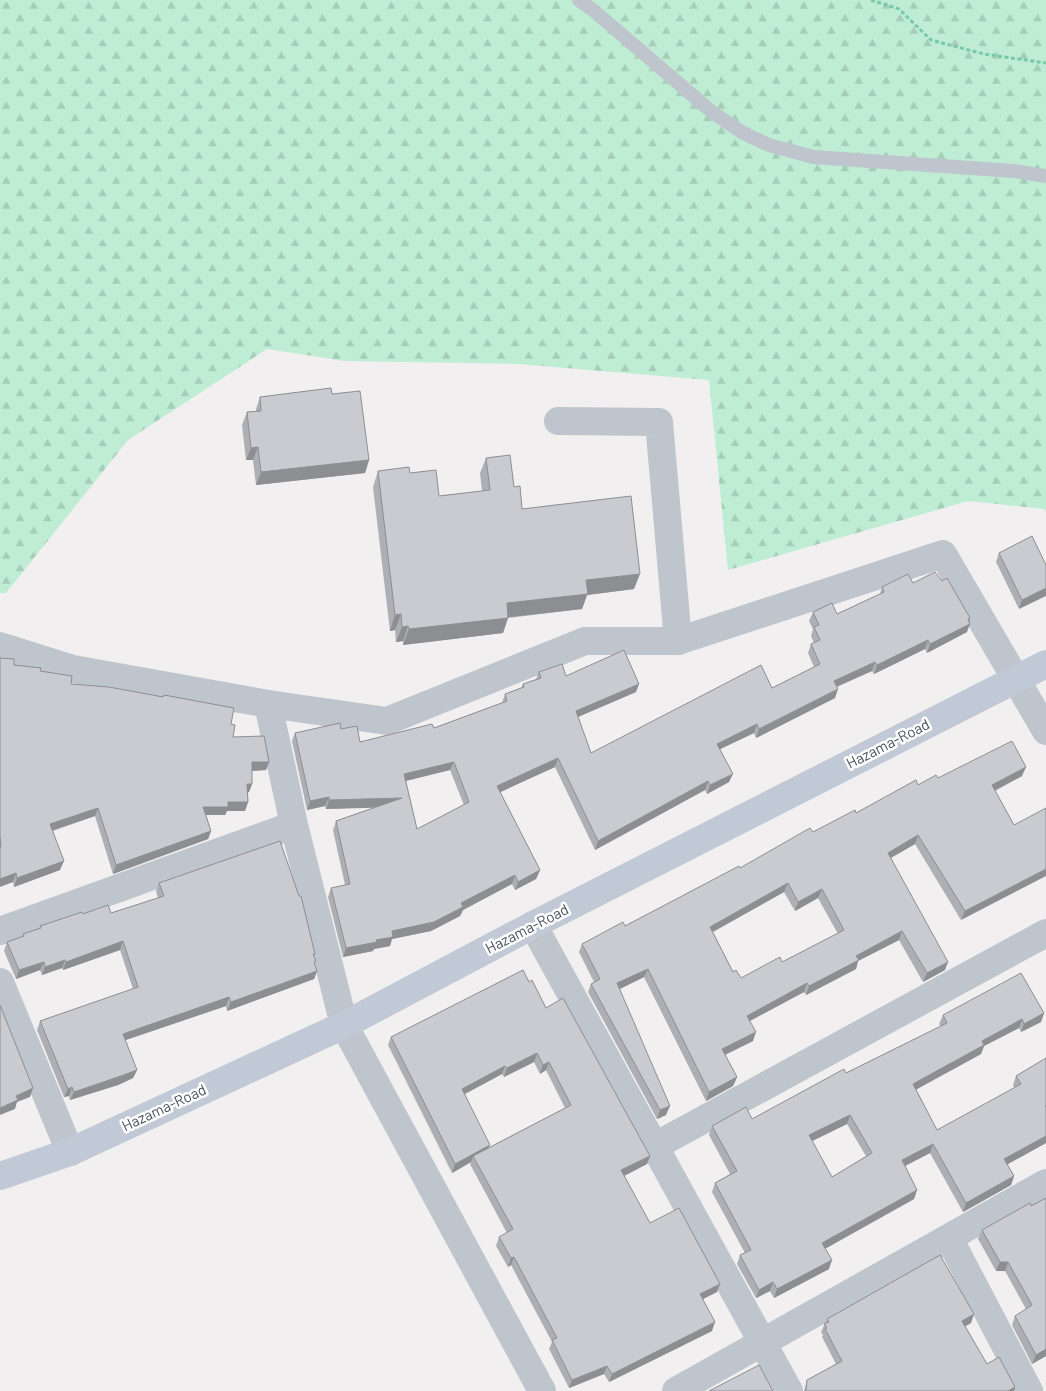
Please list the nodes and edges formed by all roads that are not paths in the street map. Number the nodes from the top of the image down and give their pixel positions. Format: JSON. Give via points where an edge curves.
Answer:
{"nodes":[{"id":1,"x":579,"y":0,"type":"edge"},
{"id":2,"x":1046,"y":176,"type":"edge"},
{"id":3,"x":558,"y":421,"type":"dead end"},
{"id":4,"x":678,"y":641,"type":"junction"},
{"id":5,"x":0,"y":646,"type":"edge"},
{"id":6,"x":1046,"y":664,"type":"edge"},
{"id":7,"x":1016,"y":679,"type":"junction"},
{"id":8,"x":268,"y":704,"type":"junction"},
{"id":9,"x":1046,"y":731,"type":"edge"},
{"id":10,"x":294,"y":825,"type":"junction"},
{"id":11,"x":533,"y":925,"type":"junction"},
{"id":12,"x":0,"y":931,"type":"edge"},
{"id":13,"x":1046,"y":933,"type":"edge"},
{"id":14,"x":0,"y":982,"type":"edge"},
{"id":15,"x":344,"y":1025,"type":"junction"},
{"id":16,"x":655,"y":1146,"type":"junction"},
{"id":17,"x":70,"y":1152,"type":"junction"},
{"id":18,"x":0,"y":1176,"type":"edge"},
{"id":19,"x":1046,"y":1183,"type":"edge"},
{"id":20,"x":949,"y":1238,"type":"junction"},
{"id":21,"x":763,"y":1342,"type":"junction"},
{"id":22,"x":542,"y":1391,"type":"edge"},
{"id":23,"x":676,"y":1391,"type":"edge"},
{"id":24,"x":789,"y":1391,"type":"edge"},
{"id":25,"x":1029,"y":1391,"type":"edge"}],
"edges":[{"from":1,"to":2,"type":"lane","via":[[712,112],[742,133],[769,145],[813,157]]},
{"from":3,"to":4,"type":"street","via":[[659,422]]},
{"from":4,"to":7,"type":"street","via":[[943,554]]},
{"from":4,"to":8,"type":"street","via":[[585,641],[387,721]]},
{"from":5,"to":8,"type":"street","via":[[73,668]]},
{"from":6,"to":7,"type":"street","name":"Hazama-Road"},
{"from":7,"to":9,"type":"street"},
{"from":7,"to":11,"type":"street","name":"Hazama-Road"},
{"from":8,"to":10,"type":"street"},
{"from":10,"to":12,"type":"street"},
{"from":10,"to":15,"type":"street"},
{"from":11,"to":15,"type":"street","name":"Hazama-Road"},
{"from":11,"to":16,"type":"street"},
{"from":13,"to":16,"type":"street"},
{"from":14,"to":17,"type":"street"},
{"from":15,"to":17,"type":"street","name":"Hazama-Road"},
{"from":15,"to":22,"type":"street"},
{"from":16,"to":21,"type":"street"},
{"from":17,"to":18,"type":"street","name":"Hazama-Road"},
{"from":19,"to":20,"type":"street"},
{"from":20,"to":21,"type":"street"},
{"from":20,"to":25,"type":"street"},
{"from":21,"to":23,"type":"street"},
{"from":21,"to":24,"type":"street"}]}
